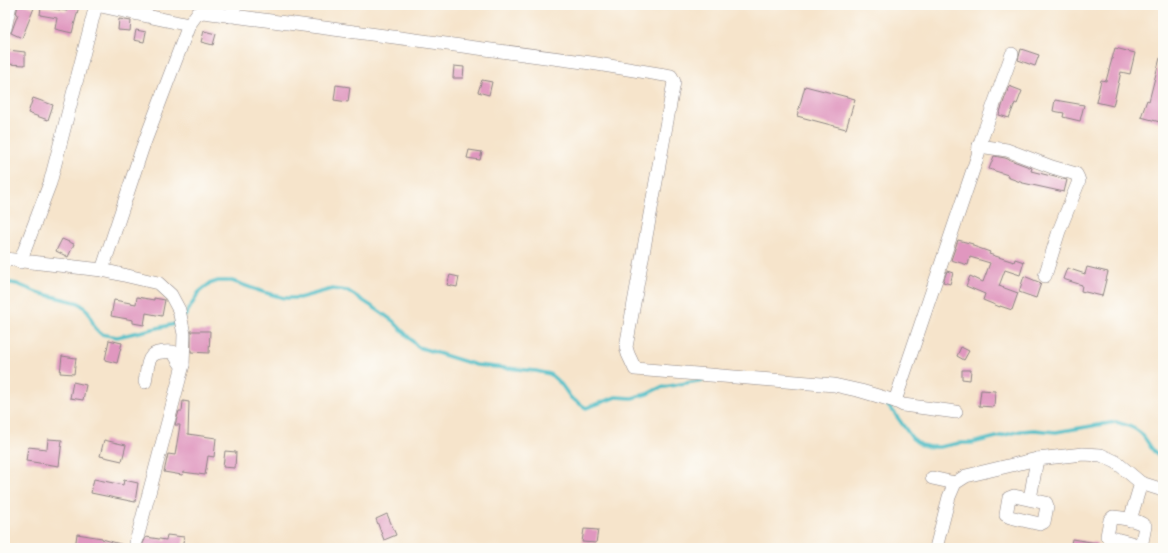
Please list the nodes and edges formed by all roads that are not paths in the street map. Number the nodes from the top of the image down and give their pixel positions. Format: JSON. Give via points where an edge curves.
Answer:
{"nodes":[{"id":1,"x":10,"y":5,"type":"edge"},
{"id":2,"x":95,"y":5,"type":"edge"},
{"id":3,"x":233,"y":10,"type":"edge"},
{"id":4,"x":189,"y":25,"type":"junction"},
{"id":5,"x":5,"y":28,"type":"edge"},
{"id":6,"x":1012,"y":54,"type":"dead end"},
{"id":7,"x":979,"y":146,"type":"junction"},
{"id":8,"x":5,"y":259,"type":"edge"},
{"id":9,"x":20,"y":262,"type":"junction"},
{"id":10,"x":102,"y":270,"type":"junction"},
{"id":11,"x":1045,"y":276,"type":"dead end"},
{"id":12,"x":183,"y":365,"type":"junction"},
{"id":13,"x":145,"y":382,"type":"dead end"},
{"id":14,"x":895,"y":401,"type":"junction"},
{"id":15,"x":956,"y":412,"type":"dead end"},
{"id":16,"x":1037,"y":459,"type":"junction"},
{"id":17,"x":932,"y":478,"type":"dead end"},
{"id":18,"x":955,"y":483,"type":"junction"},
{"id":19,"x":1140,"y":483,"type":"junction"},
{"id":20,"x":1163,"y":490,"type":"edge"},
{"id":21,"x":1030,"y":499,"type":"dead end"},
{"id":22,"x":1130,"y":520,"type":"dead end"},
{"id":23,"x":136,"y":542,"type":"dead end"},
{"id":24,"x":936,"y":548,"type":"edge"}],
"edges":[{"from":1,"to":5,"type":"street"},
{"from":2,"to":4,"type":"street"},
{"from":2,"to":9,"type":"street","via":[[50,183]]},
{"from":3,"to":4,"type":"street","via":[[197,14]]},
{"from":3,"to":14,"type":"street","via":[[671,76],[674,82],[626,346],[635,368],[834,384]]},
{"from":4,"to":10,"type":"street","via":[[142,149]]},
{"from":6,"to":7,"type":"street"},
{"from":7,"to":11,"type":"street","via":[[1007,150],[1076,174],[1078,181]]},
{"from":7,"to":14,"type":"street"},
{"from":8,"to":9,"type":"street"},
{"from":9,"to":10,"type":"street"},
{"from":10,"to":12,"type":"street","via":[[158,283],[171,295],[179,310],[184,334]]},
{"from":12,"to":13,"type":"street","via":[[173,352],[156,352],[150,358]]},
{"from":12,"to":23,"type":"street"},
{"from":14,"to":15,"type":"street"},
{"from":16,"to":18,"type":"street","via":[[966,476]]},
{"from":16,"to":19,"type":"street","via":[[1083,454],[1101,455],[1116,462]]},
{"from":16,"to":21,"type":"street"},
{"from":17,"to":18,"type":"street"},
{"from":18,"to":24,"type":"street"},
{"from":19,"to":20,"type":"street"},
{"from":19,"to":22,"type":"street"}]}
